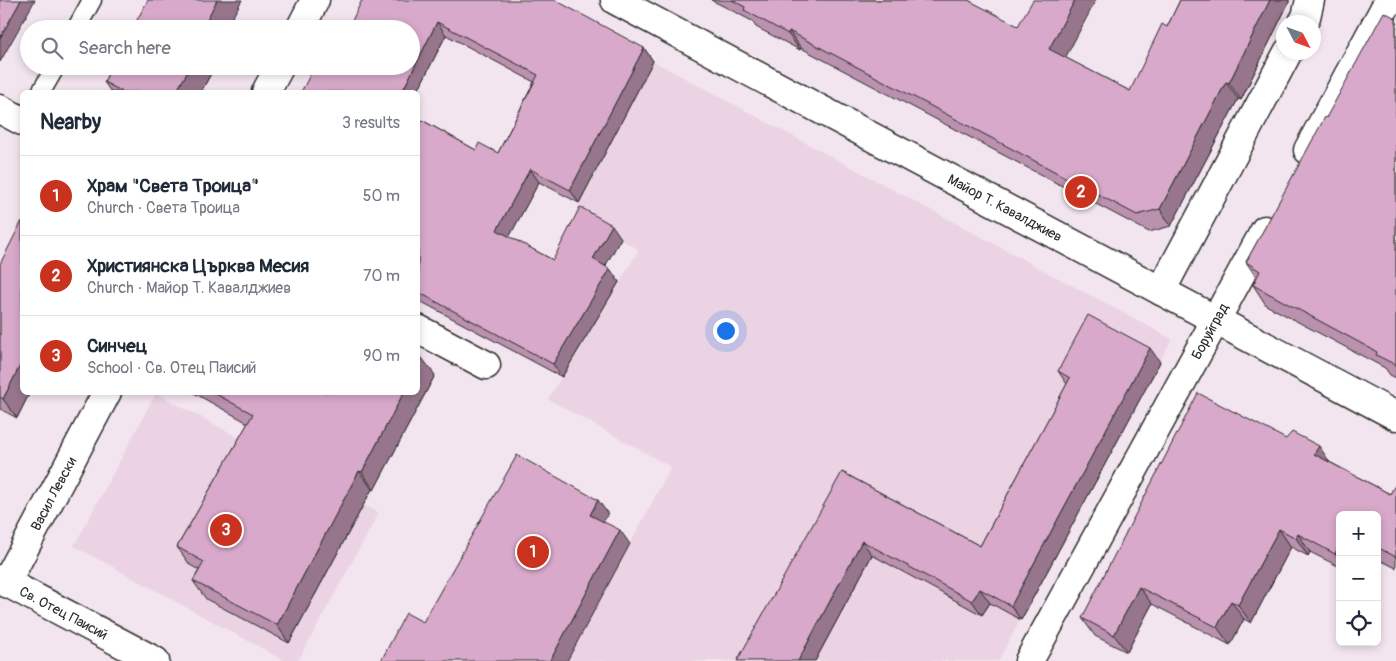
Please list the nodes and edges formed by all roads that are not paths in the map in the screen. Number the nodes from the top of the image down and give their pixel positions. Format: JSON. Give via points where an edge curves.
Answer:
{"nodes":[{"id":1,"x":92,"y":0,"type":"edge"},
{"id":2,"x":316,"y":0,"type":"edge"},
{"id":3,"x":615,"y":0,"type":"edge"},
{"id":4,"x":1310,"y":0,"type":"edge"},
{"id":5,"x":1389,"y":0,"type":"edge"},
{"id":6,"x":1306,"y":15,"type":"edge"},
{"id":7,"x":81,"y":20,"type":"edge"},
{"id":8,"x":305,"y":20,"type":"edge"},
{"id":9,"x":1284,"y":60,"type":"edge"},
{"id":10,"x":51,"y":75,"type":"edge"},
{"id":11,"x":275,"y":75,"type":"edge"},
{"id":12,"x":43,"y":90,"type":"edge"},
{"id":13,"x":267,"y":90,"type":"edge"},
{"id":14,"x":0,"y":110,"type":"edge"},
{"id":15,"x":20,"y":120,"type":"edge"},
{"id":16,"x":1296,"y":173,"type":"edge"},
{"id":17,"x":1277,"y":208,"type":"edge"},
{"id":18,"x":1161,"y":291,"type":"junction"},
{"id":19,"x":1216,"y":320,"type":"junction"},
{"id":20,"x":420,"y":330,"type":"edge"},
{"id":21,"x":486,"y":365,"type":"dead end"},
{"id":22,"x":105,"y":395,"type":"edge"},
{"id":23,"x":1396,"y":416,"type":"edge"},
{"id":24,"x":2,"y":586,"type":"edge"},
{"id":25,"x":155,"y":661,"type":"edge"},
{"id":26,"x":1030,"y":661,"type":"edge"}],
"edges":[{"from":1,"to":7,"type":"lane"},
{"from":2,"to":8,"type":"street"},
{"from":3,"to":18,"type":"street","name":"Майор Т. Кавалджиев"},
{"from":4,"to":6,"type":"street"},
{"from":5,"to":16,"type":"street"},
{"from":9,"to":18,"type":"street"},
{"from":10,"to":12,"type":"lane"},
{"from":11,"to":13,"type":"street"},
{"from":14,"to":15,"type":"street"},
{"from":17,"to":19,"type":"street","name":"Боруйград"},
{"from":18,"to":19,"type":"street","name":"Майор Т. Кавалджиев"},
{"from":19,"to":23,"type":"street","name":"Майор Т. Кавалджиев"},
{"from":19,"to":26,"type":"street","name":"Боруйград"},
{"from":20,"to":21,"type":"street"},
{"from":22,"to":24,"type":"street","name":"Васил Левски"},
{"from":24,"to":25,"type":"street","name":"Св. Отец Паисий"}]}
